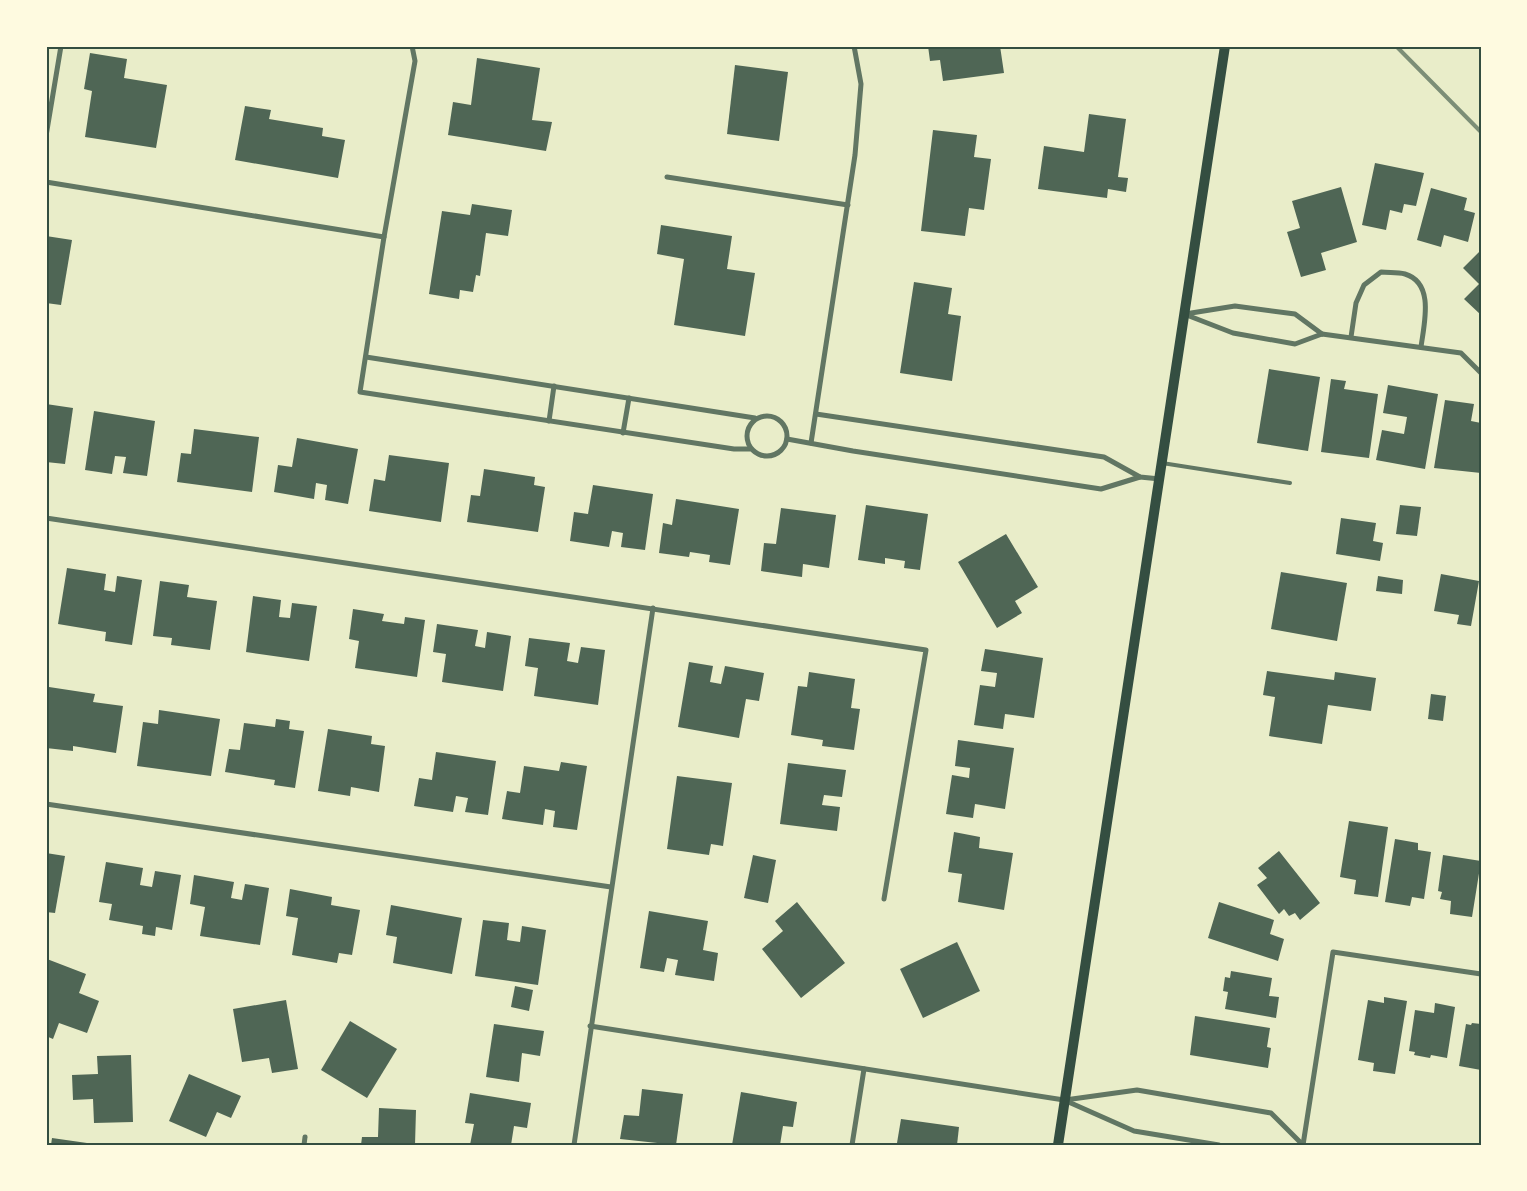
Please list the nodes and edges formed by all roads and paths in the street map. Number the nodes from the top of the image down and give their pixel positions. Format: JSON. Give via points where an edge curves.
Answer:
{"nodes":[{"id":1,"x":60,"y":46,"type":"edge"},
{"id":2,"x":412,"y":46,"type":"edge"},
{"id":3,"x":854,"y":46,"type":"edge"},
{"id":4,"x":1225,"y":47,"type":"edge"},
{"id":5,"x":46,"y":136,"type":"edge"},
{"id":6,"x":667,"y":178,"type":"dead end"},
{"id":7,"x":46,"y":182,"type":"edge"},
{"id":8,"x":848,"y":205,"type":"junction"},
{"id":9,"x":384,"y":237,"type":"junction"},
{"id":10,"x":1184,"y":314,"type":"junction"},
{"id":11,"x":1322,"y":334,"type":"junction"},
{"id":12,"x":1351,"y":337,"type":"junction"},
{"id":13,"x":1421,"y":347,"type":"junction"},
{"id":14,"x":366,"y":357,"type":"junction"},
{"id":15,"x":1481,"y":373,"type":"edge"},
{"id":16,"x":554,"y":386,"type":"junction"},
{"id":17,"x":629,"y":398,"type":"junction"},
{"id":18,"x":816,"y":414,"type":"junction"},
{"id":19,"x":756,"y":418,"type":"junction"},
{"id":20,"x":548,"y":421,"type":"junction"},
{"id":21,"x":623,"y":433,"type":"junction"},
{"id":22,"x":787,"y":439,"type":"junction"},
{"id":23,"x":811,"y":443,"type":"junction"},
{"id":24,"x":750,"y":449,"type":"junction"},
{"id":25,"x":1162,"y":463,"type":"junction"},
{"id":26,"x":1140,"y":477,"type":"junction"},
{"id":27,"x":1160,"y":479,"type":"junction"},
{"id":28,"x":1290,"y":484,"type":"dead end"},
{"id":29,"x":46,"y":518,"type":"edge"},
{"id":30,"x":653,"y":608,"type":"junction"},
{"id":31,"x":46,"y":804,"type":"edge"},
{"id":32,"x":612,"y":887,"type":"junction"},
{"id":33,"x":884,"y":899,"type":"dead end"},
{"id":34,"x":1481,"y":974,"type":"edge"},
{"id":35,"x":590,"y":1026,"type":"junction"},
{"id":36,"x":864,"y":1069,"type":"junction"},
{"id":37,"x":1064,"y":1100,"type":"junction"},
{"id":38,"x":305,"y":1137,"type":"dead end"},
{"id":39,"x":304,"y":1145,"type":"edge"},
{"id":40,"x":574,"y":1145,"type":"edge"},
{"id":41,"x":852,"y":1145,"type":"edge"},
{"id":42,"x":1058,"y":1145,"type":"edge"},
{"id":43,"x":1219,"y":1145,"type":"edge"},
{"id":44,"x":1303,"y":1145,"type":"edge"}],
"edges":[{"from":1,"to":5,"type":"street"},
{"from":2,"to":9,"type":"street","via":[[415,61]]},
{"from":3,"to":8,"type":"street","via":[[861,84]]},
{"from":4,"to":10,"type":"main road"},
{"from":6,"to":8,"type":"street"},
{"from":7,"to":9,"type":"street"},
{"from":8,"to":18,"type":"street"},
{"from":9,"to":14,"type":"street"},
{"from":10,"to":11,"type":"street","via":[[1233,333],[1295,344]]},
{"from":10,"to":11,"type":"street","via":[[1235,306],[1295,314]]},
{"from":10,"to":25,"type":"main road"},
{"from":11,"to":12,"type":"street"},
{"from":12,"to":13,"type":"street"},
{"from":12,"to":13,"type":"street","via":[[1356,303],[1364,285],[1381,272],[1406,274],[1419,284],[1426,303]]},
{"from":13,"to":15,"type":"street","via":[[1461,353]]},
{"from":14,"to":16,"type":"street"},
{"from":14,"to":20,"type":"street","via":[[360,392]]},
{"from":16,"to":17,"type":"street"},
{"from":16,"to":20,"type":"street"},
{"from":17,"to":19,"type":"street"},
{"from":17,"to":21,"type":"street"},
{"from":18,"to":23,"type":"street"},
{"from":18,"to":26,"type":"street","via":[[1104,457]]},
{"from":19,"to":22,"type":"street","via":[[768,415],[780,421],[787,432]]},
{"from":19,"to":24,"type":"street","via":[[747,429]]},
{"from":20,"to":21,"type":"street"},
{"from":21,"to":24,"type":"street"},
{"from":22,"to":23,"type":"street"},
{"from":22,"to":24,"type":"street","via":[[775,455],[762,456]]},
{"from":23,"to":26,"type":"street","via":[[1101,489]]},
{"from":25,"to":27,"type":"main road"},
{"from":25,"to":28,"type":"lane"},
{"from":26,"to":27,"type":"street"},
{"from":27,"to":37,"type":"main road"},
{"from":29,"to":30,"type":"street"},
{"from":30,"to":32,"type":"street"},
{"from":30,"to":33,"type":"street","via":[[926,650]]},
{"from":31,"to":32,"type":"street"},
{"from":32,"to":35,"type":"street"},
{"from":34,"to":44,"type":"street","via":[[1333,952]]},
{"from":35,"to":36,"type":"street"},
{"from":35,"to":40,"type":"street"},
{"from":36,"to":37,"type":"street"},
{"from":36,"to":41,"type":"street"},
{"from":37,"to":42,"type":"main road"},
{"from":37,"to":43,"type":"street","via":[[1134,1131]]},
{"from":37,"to":44,"type":"street","via":[[1137,1090],[1270,1113]]},
{"from":38,"to":39,"type":"street"}]}
